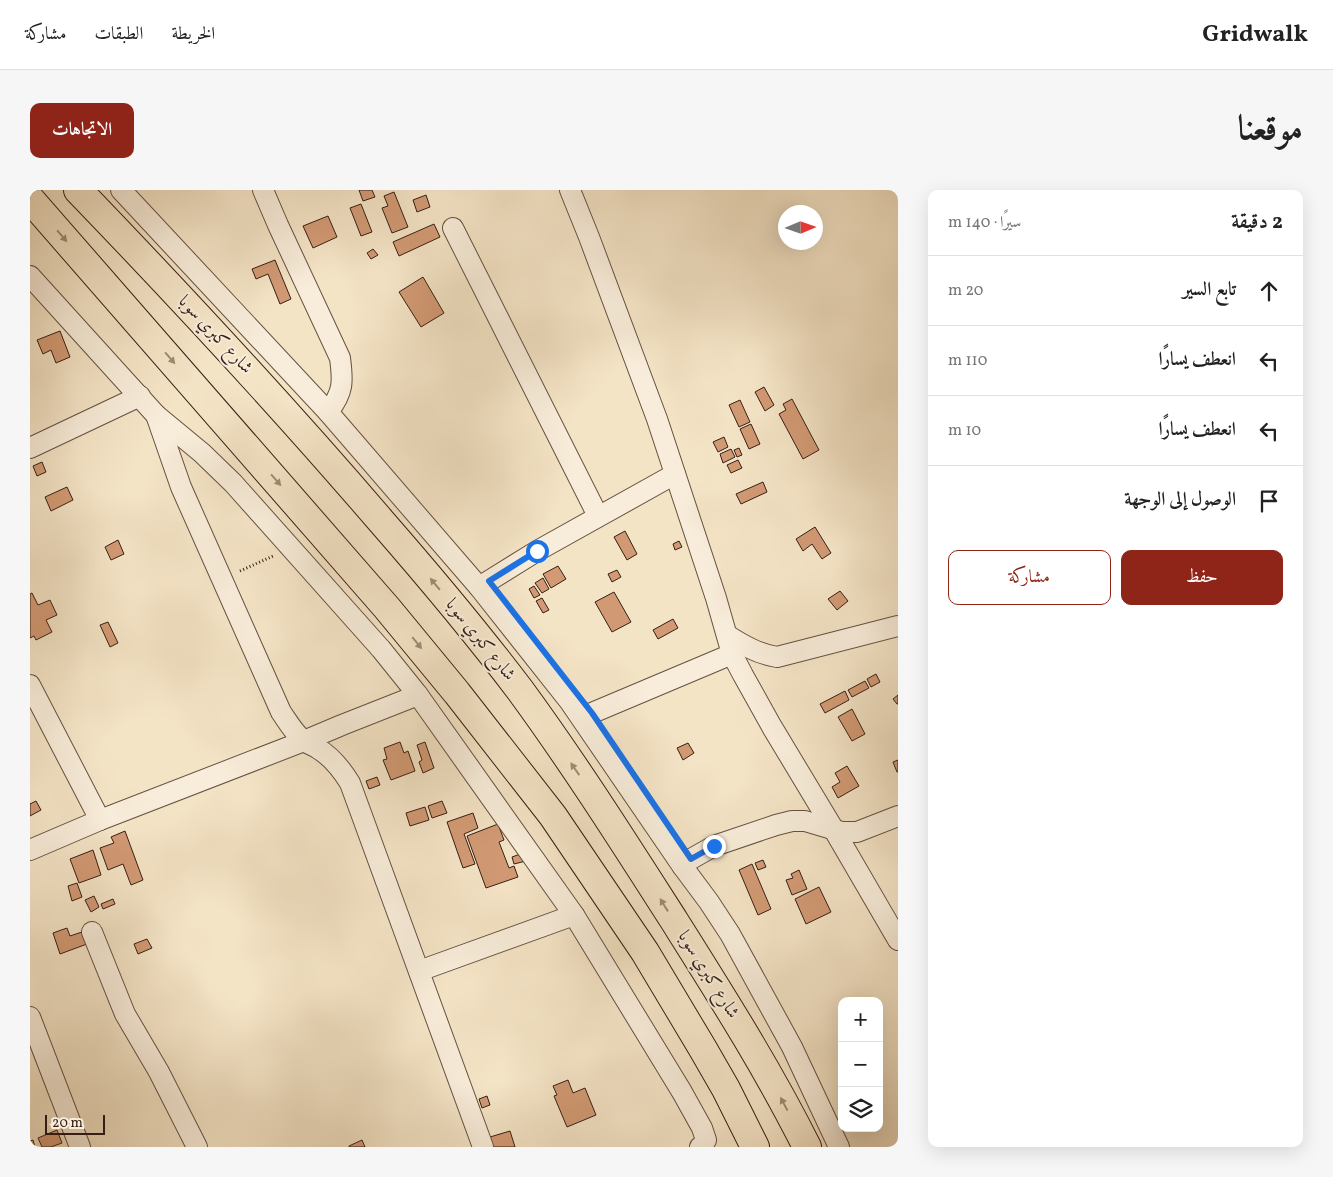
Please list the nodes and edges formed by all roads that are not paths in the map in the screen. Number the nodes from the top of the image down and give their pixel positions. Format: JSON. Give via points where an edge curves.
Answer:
{"nodes":[{"id":1,"x":78,"y":190,"type":"edge"},
{"id":2,"x":121,"y":190,"type":"edge"},
{"id":3,"x":263,"y":190,"type":"edge"},
{"id":4,"x":570,"y":190,"type":"edge"},
{"id":5,"x":30,"y":200,"type":"edge"},
{"id":6,"x":453,"y":228,"type":"dead end"},
{"id":7,"x":30,"y":276,"type":"edge"},
{"id":8,"x":140,"y":396,"type":"junction"},
{"id":9,"x":328,"y":412,"type":"junction"},
{"id":10,"x":156,"y":415,"type":"junction"},
{"id":11,"x":30,"y":448,"type":"edge"},
{"id":12,"x":675,"y":474,"type":"junction"},
{"id":13,"x":598,"y":516,"type":"junction"},
{"id":14,"x":484,"y":584,"type":"junction"},
{"id":15,"x":898,"y":626,"type":"edge"},
{"id":16,"x":730,"y":644,"type":"junction"},
{"id":17,"x":30,"y":685,"type":"edge"},
{"id":18,"x":418,"y":695,"type":"junction"},
{"id":19,"x":592,"y":713,"type":"junction"},
{"id":20,"x":304,"y":742,"type":"junction"},
{"id":21,"x":898,"y":816,"type":"edge"},
{"id":22,"x":100,"y":820,"type":"junction"},
{"id":23,"x":834,"y":830,"type":"junction"},
{"id":24,"x":30,"y":850,"type":"edge"},
{"id":25,"x":637,"y":863,"type":"junction"},
{"id":26,"x":687,"y":863,"type":"junction"},
{"id":27,"x":600,"y":887,"type":"junction"},
{"id":28,"x":574,"y":915,"type":"junction"},
{"id":29,"x":92,"y":932,"type":"dead end"},
{"id":30,"x":898,"y":940,"type":"edge"},
{"id":31,"x":419,"y":971,"type":"junction"},
{"id":32,"x":30,"y":1017,"type":"edge"},
{"id":33,"x":80,"y":1147,"type":"edge"},
{"id":34,"x":198,"y":1147,"type":"edge"},
{"id":35,"x":483,"y":1147,"type":"edge"},
{"id":36,"x":700,"y":1147,"type":"edge"},
{"id":37,"x":755,"y":1147,"type":"edge"},
{"id":38,"x":807,"y":1147,"type":"edge"},
{"id":39,"x":840,"y":1147,"type":"edge"}],
"edges":[{"from":25,"to":1,"type":"highway","name":"شارع كبري سوبا","one_way":true,"via":[[583,779],[520,691],[450,602],[248,370]]},
{"from":2,"to":9,"type":"street"},
{"from":3,"to":9,"type":"street","via":[[340,358],[341,390]]},
{"from":4,"to":12,"type":"street","via":[[626,334]]},
{"from":5,"to":27,"type":"highway","one_way":true,"via":[[387,608],[553,816]]},
{"from":6,"to":13,"type":"street"},
{"from":7,"to":8,"type":"street"},
{"from":8,"to":10,"type":"street"},
{"from":8,"to":11,"type":"street"},
{"from":9,"to":14,"type":"street"},
{"from":10,"to":18,"type":"street","via":[[234,483]]},
{"from":10,"to":20,"type":"street","via":[[181,487],[281,712]]},
{"from":12,"to":13,"type":"street"},
{"from":12,"to":16,"type":"street"},
{"from":13,"to":14,"type":"street"},
{"from":14,"to":19,"type":"street"},
{"from":14,"to":26,"type":"street"},
{"from":15,"to":16,"type":"street","via":[[777,657]]},
{"from":16,"to":19,"type":"street"},
{"from":16,"to":23,"type":"street","via":[[742,675]]},
{"from":17,"to":22,"type":"street"},
{"from":18,"to":20,"type":"street"},
{"from":18,"to":28,"type":"street"},
{"from":19,"to":26,"type":"street"},
{"from":20,"to":22,"type":"street"},
{"from":20,"to":31,"type":"street","via":[[331,759],[350,783]]},
{"from":21,"to":23,"type":"street","via":[[857,832]]},
{"from":22,"to":24,"type":"street"},
{"from":23,"to":26,"type":"street","via":[[805,821],[792,821],[732,840]]},
{"from":23,"to":30,"type":"street"},
{"from":25,"to":27,"type":"highway"},
{"from":38,"to":25,"type":"highway","name":"شارع كبري سوبا","one_way":true,"via":[[723,998]]},
{"from":26,"to":39,"type":"street","via":[[792,1047]]},
{"from":27,"to":37,"type":"highway","via":[[645,952],[703,1048]]},
{"from":28,"to":31,"type":"street"},
{"from":28,"to":36,"type":"street","via":[[702,1128],[706,1140]]},
{"from":29,"to":34,"type":"street","via":[[125,1014]]},
{"from":31,"to":35,"type":"street"},
{"from":32,"to":33,"type":"street"}]}
